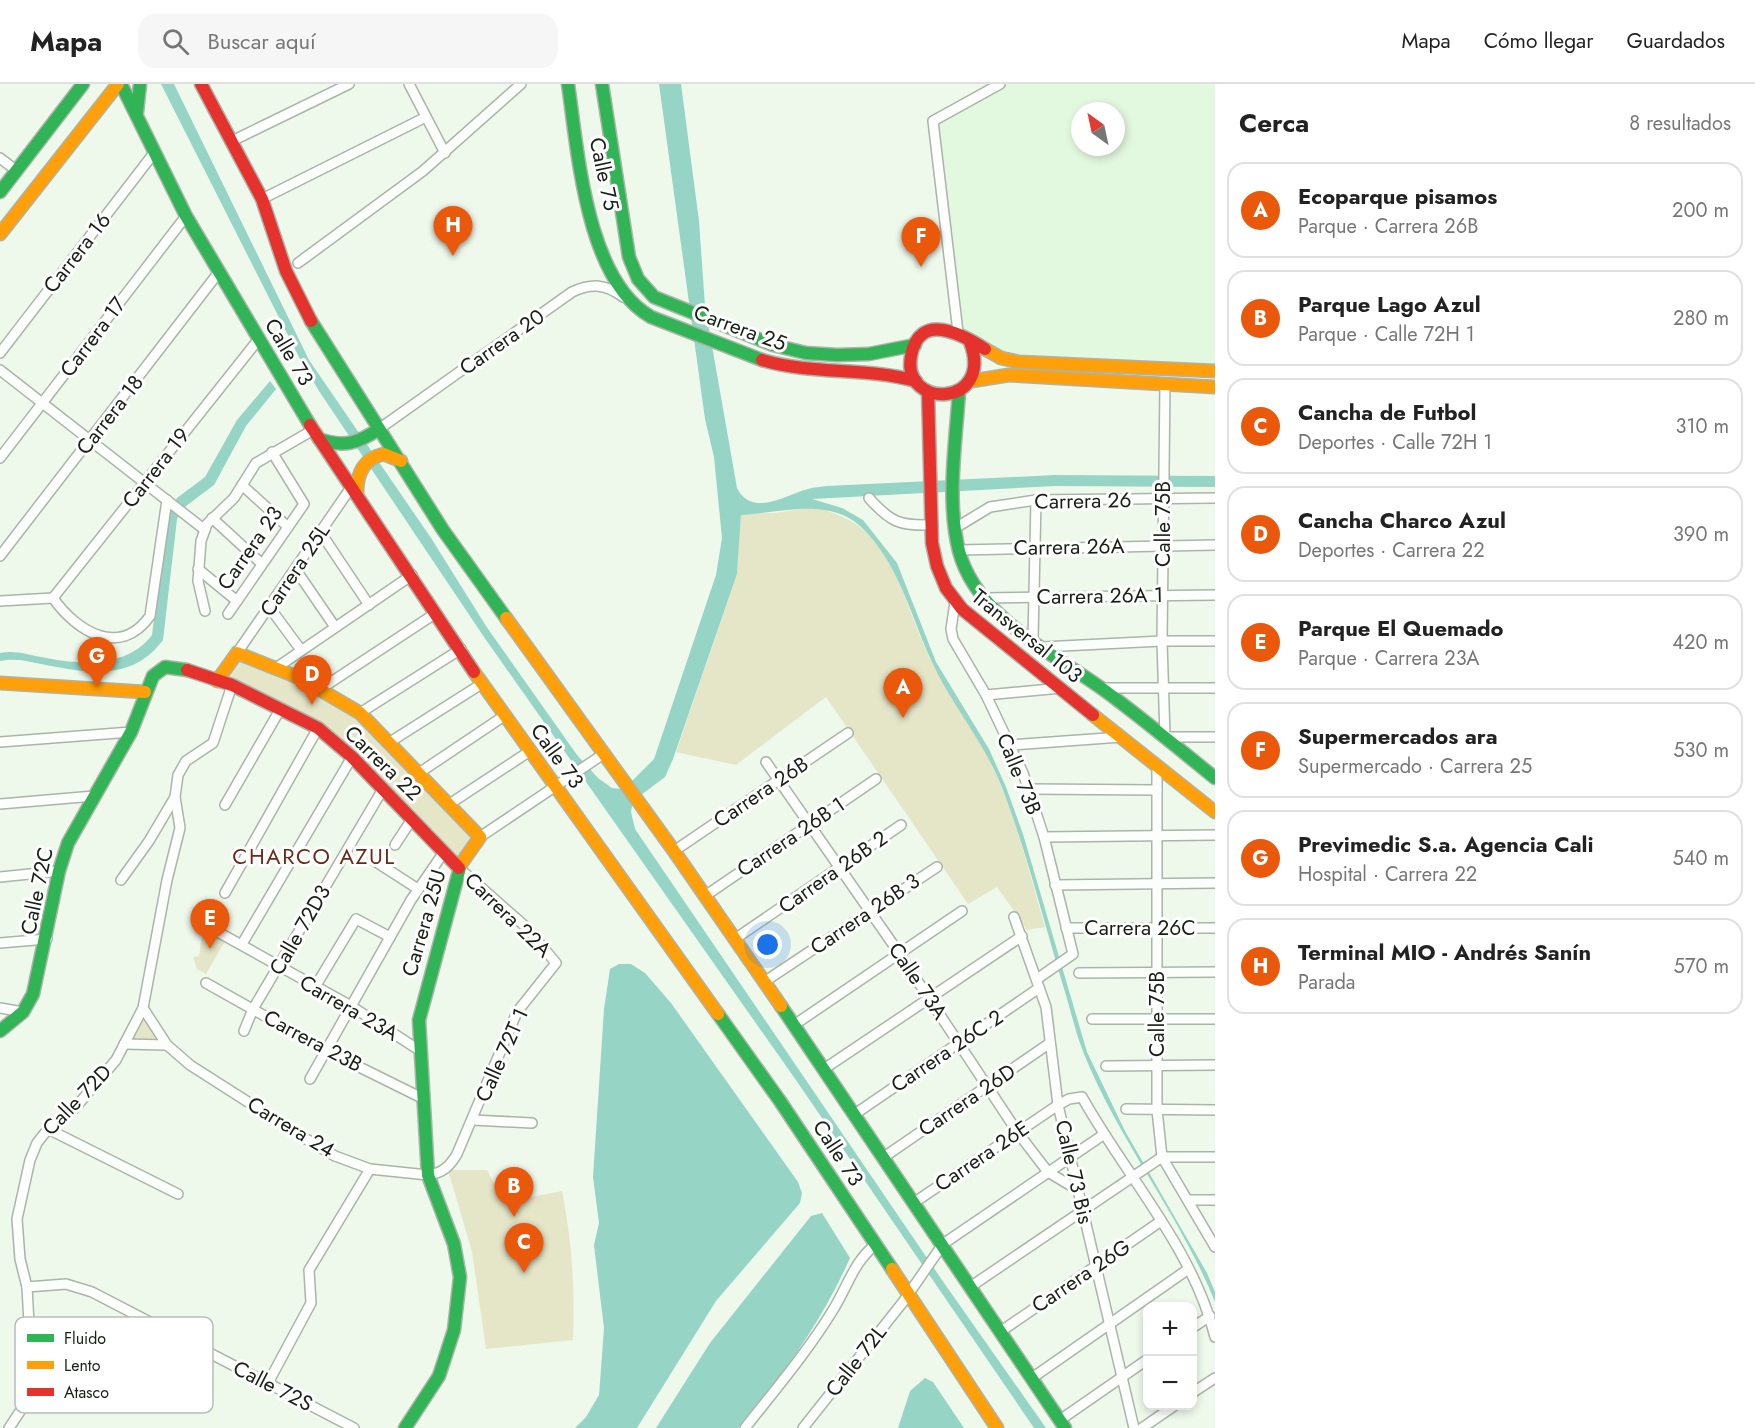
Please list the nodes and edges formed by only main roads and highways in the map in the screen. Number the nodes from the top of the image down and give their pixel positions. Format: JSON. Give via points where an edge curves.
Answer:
{"nodes":[{"id":1,"x":83,"y":84,"type":"edge"},
{"id":2,"x":120,"y":84,"type":"edge"},
{"id":3,"x":201,"y":84,"type":"edge"},
{"id":4,"x":568,"y":84,"type":"edge"},
{"id":5,"x":602,"y":84,"type":"edge"},
{"id":6,"x":139,"y":90,"type":"edge"},
{"id":7,"x":137,"y":115,"type":"junction"},
{"id":8,"x":0,"y":192,"type":"edge"},
{"id":9,"x":0,"y":234,"type":"edge"},
{"id":10,"x":632,"y":269,"type":"joint"},
{"id":11,"x":609,"y":271,"type":"joint"},
{"id":12,"x":970,"y":342,"type":"junction"},
{"id":13,"x":915,"y":345,"type":"junction"},
{"id":14,"x":1215,"y":371,"type":"edge"},
{"id":15,"x":916,"y":381,"type":"junction"},
{"id":16,"x":971,"y":381,"type":"junction"},
{"id":17,"x":1215,"y":387,"type":"edge"},
{"id":18,"x":959,"y":391,"type":"junction"},
{"id":19,"x":928,"y":392,"type":"junction"},
{"id":20,"x":380,"y":429,"type":"junction"},
{"id":21,"x":316,"y":434,"type":"junction"},
{"id":22,"x":402,"y":462,"type":"junction"},
{"id":23,"x":355,"y":487,"type":"junction"},
{"id":24,"x":1058,"y":658,"type":"junction"},
{"id":25,"x":1044,"y":676,"type":"junction"},
{"id":26,"x":217,"y":681,"type":"junction"},
{"id":27,"x":0,"y":684,"type":"edge"},
{"id":28,"x":145,"y":692,"type":"junction"},
{"id":29,"x":1215,"y":778,"type":"edge"},
{"id":30,"x":1215,"y":812,"type":"edge"},
{"id":31,"x":480,"y":837,"type":"joint"},
{"id":32,"x":459,"y":868,"type":"junction"},
{"id":33,"x":0,"y":1030,"type":"edge"},
{"id":34,"x":1063,"y":1424,"type":"edge"},
{"id":35,"x":405,"y":1428,"type":"edge"},
{"id":36,"x":997,"y":1428,"type":"edge"}],
"edges":[{"from":1,"to":8,"type":"main road"},
{"from":2,"to":7,"type":"main road","name":"Calle 73"},
{"from":2,"to":9,"type":"main road"},
{"from":3,"to":20,"type":"main road","name":"Calle 73","via":[[262,199],[286,271],[304,309]]},
{"from":4,"to":11,"type":"main road","name":"Calle 75","via":[[579,160]]},
{"from":5,"to":10,"type":"main road","name":"Calle 75"},
{"from":6,"to":7,"type":"main road"},
{"from":7,"to":21,"type":"main road","name":"Calle 73","via":[[186,216]]},
{"from":10,"to":13,"type":"main road","name":"Carrera 25","via":[[654,297],[793,351],[879,353]]},
{"from":11,"to":15,"type":"main road","name":"Carrera 25","via":[[630,302],[648,315],[756,358],[807,369],[884,371]]},
{"from":12,"to":13,"type":"main road","name":"Carrera 25","via":[[947,328],[934,330]]},
{"from":12,"to":14,"type":"main road","via":[[1010,361]]},
{"from":12,"to":16,"type":"main road","via":[[977,361]]},
{"from":13,"to":15,"type":"main road","via":[[910,363]]},
{"from":15,"to":19,"type":"main road","name":"Carrera 25"},
{"from":16,"to":17,"type":"main road","via":[[1009,375]]},
{"from":16,"to":18,"type":"main road"},
{"from":18,"to":19,"type":"main road","via":[[944,395]]},
{"from":18,"to":24,"type":"main road","name":"Transversal 103","via":[[959,550],[969,575],[985,598]]},
{"from":19,"to":25,"type":"main road","name":"Transversal 103","via":[[933,447],[931,525],[945,587],[973,620]]},
{"from":20,"to":21,"type":"main road","via":[[348,446],[333,444]]},
{"from":20,"to":22,"type":"main road","name":"Calle 73"},
{"from":21,"to":23,"type":"main road","name":"Calle 73"},
{"from":22,"to":23,"type":"main road","via":[[381,454],[364,463]]},
{"from":22,"to":34,"type":"main road","name":"Calle 73","via":[[443,530],[600,757],[620,775],[674,851],[885,1157],[940,1249]]},
{"from":23,"to":36,"type":"main road","name":"Calle 73","via":[[504,716],[558,785],[780,1101]]},
{"from":24,"to":25,"type":"main road","via":[[1044,661]]},
{"from":24,"to":29,"type":"main road","name":"Transversal 103"},
{"from":25,"to":30,"type":"main road","name":"Transversal 103"},
{"from":26,"to":28,"type":"main road","name":"Carrera 22","via":[[177,667],[165,667],[156,671]]},
{"from":26,"to":31,"type":"main road","name":"Carrera 22","via":[[237,653],[322,688],[360,713]]},
{"from":26,"to":32,"type":"main road","name":"Carrera 22","via":[[318,728],[352,757]]},
{"from":27,"to":28,"type":"main road"},
{"from":28,"to":33,"type":"main road","name":"Calle 72C","via":[[131,732],[68,843],[33,994],[23,1012]]},
{"from":31,"to":32,"type":"main road","name":"Carrera 25U"},
{"from":32,"to":35,"type":"main road","name":"Carrera 25U","via":[[423,998],[419,1050],[428,1176],[454,1244],[460,1277],[459,1302],[439,1376]]}]}
